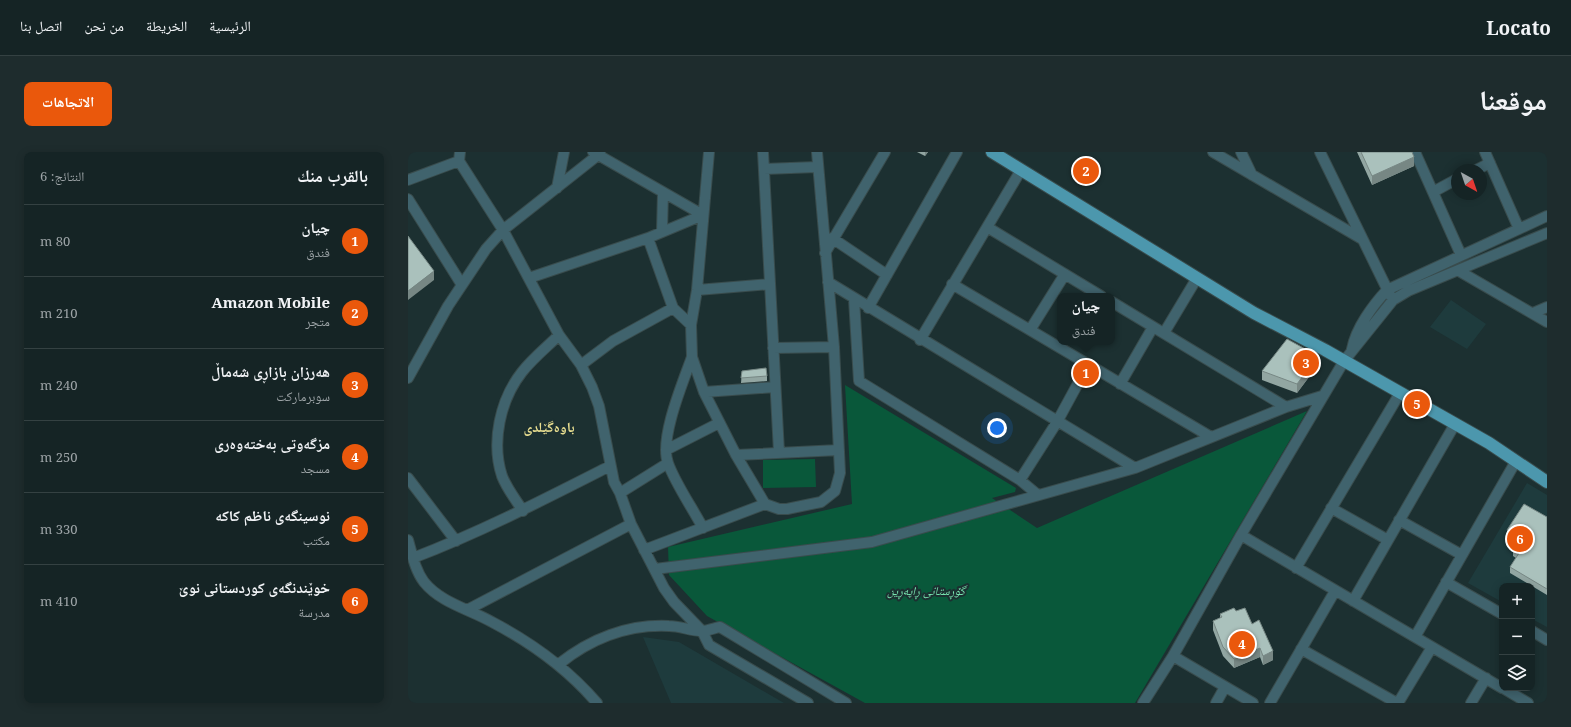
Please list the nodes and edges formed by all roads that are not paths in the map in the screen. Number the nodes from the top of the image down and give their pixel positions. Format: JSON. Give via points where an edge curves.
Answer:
{"nodes":[{"id":1,"x":564,"y":152,"type":"edge"},
{"id":2,"x":709,"y":152,"type":"edge"},
{"id":3,"x":763,"y":152,"type":"edge"},
{"id":4,"x":816,"y":152,"type":"edge"},
{"id":5,"x":957,"y":152,"type":"edge"},
{"id":6,"x":992,"y":152,"type":"edge"},
{"id":7,"x":1213,"y":152,"type":"edge"},
{"id":8,"x":1241,"y":152,"type":"edge"},
{"id":9,"x":1320,"y":152,"type":"edge"},
{"id":10,"x":1414,"y":152,"type":"edge"},
{"id":11,"x":1485,"y":152,"type":"edge"},
{"id":12,"x":597,"y":153,"type":"edge"},
{"id":13,"x":883,"y":153,"type":"edge"},
{"id":14,"x":460,"y":156,"type":"edge"},
{"id":15,"x":1490,"y":163,"type":"junction"},
{"id":16,"x":1487,"y":164,"type":"edge"},
{"id":17,"x":817,"y":167,"type":"junction"},
{"id":18,"x":764,"y":169,"type":"junction"},
{"id":19,"x":1021,"y":170,"type":"junction"},
{"id":20,"x":1252,"y":175,"type":"junction"},
{"id":21,"x":408,"y":180,"type":"edge"},
{"id":22,"x":1451,"y":183,"type":"edge"},
{"id":23,"x":557,"y":188,"type":"junction"},
{"id":24,"x":663,"y":192,"type":"junction"},
{"id":25,"x":1432,"y":192,"type":"junction"},
{"id":26,"x":408,"y":199,"type":"edge"},
{"id":27,"x":703,"y":215,"type":"junction"},
{"id":28,"x":1547,"y":216,"type":"edge"},
{"id":29,"x":987,"y":227,"type":"junction"},
{"id":30,"x":1519,"y":229,"type":"junction"},
{"id":31,"x":503,"y":230,"type":"junction"},
{"id":32,"x":662,"y":232,"type":"junction"},
{"id":33,"x":1547,"y":233,"type":"edge"},
{"id":34,"x":648,"y":238,"type":"junction"},
{"id":35,"x":832,"y":238,"type":"junction"},
{"id":36,"x":1362,"y":239,"type":"junction"},
{"id":37,"x":825,"y":253,"type":"junction"},
{"id":38,"x":1462,"y":255,"type":"junction"},
{"id":39,"x":1459,"y":271,"type":"junction"},
{"id":40,"x":1065,"y":274,"type":"junction"},
{"id":41,"x":887,"y":275,"type":"junction"},
{"id":42,"x":529,"y":278,"type":"junction"},
{"id":43,"x":1197,"y":278,"type":"junction"},
{"id":44,"x":828,"y":282,"type":"junction"},
{"id":45,"x":770,"y":284,"type":"junction"},
{"id":46,"x":952,"y":284,"type":"junction"},
{"id":47,"x":462,"y":285,"type":"junction"},
{"id":48,"x":697,"y":290,"type":"junction"},
{"id":49,"x":1387,"y":290,"type":"junction"},
{"id":50,"x":1096,"y":293,"type":"edge"},
{"id":51,"x":854,"y":299,"type":"junction"},
{"id":52,"x":1393,"y":300,"type":"junction"},
{"id":53,"x":1115,"y":304,"type":"edge"},
{"id":54,"x":1547,"y":307,"type":"edge"},
{"id":55,"x":673,"y":308,"type":"junction"},
{"id":56,"x":868,"y":308,"type":"junction"},
{"id":57,"x":1533,"y":313,"type":"junction"},
{"id":58,"x":1547,"y":322,"type":"edge"},
{"id":59,"x":691,"y":325,"type":"junction"},
{"id":60,"x":1153,"y":327,"type":"junction"},
{"id":61,"x":1030,"y":330,"type":"junction"},
{"id":62,"x":1164,"y":333,"type":"junction"},
{"id":63,"x":560,"y":335,"type":"junction"},
{"id":64,"x":920,"y":340,"type":"junction"},
{"id":65,"x":834,"y":347,"type":"junction"},
{"id":66,"x":773,"y":348,"type":"junction"},
{"id":67,"x":1352,"y":349,"type":"junction"},
{"id":68,"x":692,"y":357,"type":"junction"},
{"id":69,"x":1344,"y":361,"type":"junction"},
{"id":70,"x":581,"y":365,"type":"junction"},
{"id":71,"x":1088,"y":365,"type":"junction"},
{"id":72,"x":408,"y":378,"type":"edge"},
{"id":73,"x":1120,"y":384,"type":"junction"},
{"id":74,"x":775,"y":387,"type":"junction"},
{"id":75,"x":704,"y":392,"type":"junction"},
{"id":76,"x":1400,"y":393,"type":"junction"},
{"id":77,"x":1322,"y":396,"type":"junction"},
{"id":78,"x":1286,"y":407,"type":"junction"},
{"id":79,"x":1056,"y":422,"type":"junction"},
{"id":80,"x":718,"y":423,"type":"junction"},
{"id":81,"x":1455,"y":424,"type":"junction"},
{"id":82,"x":1211,"y":437,"type":"junction"},
{"id":83,"x":666,"y":450,"type":"junction"},
{"id":84,"x":839,"y":450,"type":"junction"},
{"id":85,"x":779,"y":452,"type":"junction"},
{"id":86,"x":736,"y":455,"type":"junction"},
{"id":87,"x":1516,"y":461,"type":"junction"},
{"id":88,"x":668,"y":463,"type":"junction"},
{"id":89,"x":610,"y":466,"type":"junction"},
{"id":90,"x":1135,"y":468,"type":"junction"},
{"id":91,"x":408,"y":478,"type":"edge"},
{"id":92,"x":1020,"y":480,"type":"junction"},
{"id":93,"x":1547,"y":482,"type":"edge"},
{"id":94,"x":620,"y":493,"type":"junction"},
{"id":95,"x":1038,"y":494,"type":"junction"},
{"id":96,"x":765,"y":504,"type":"junction"},
{"id":97,"x":1331,"y":508,"type":"junction"},
{"id":98,"x":523,"y":511,"type":"junction"},
{"id":99,"x":1399,"y":520,"type":"junction"},
{"id":100,"x":631,"y":524,"type":"junction"},
{"id":101,"x":703,"y":528,"type":"junction"},
{"id":102,"x":1241,"y":535,"type":"junction"},
{"id":103,"x":408,"y":540,"type":"edge"},
{"id":104,"x":1388,"y":540,"type":"junction"},
{"id":105,"x":456,"y":541,"type":"junction"},
{"id":106,"x":644,"y":550,"type":"junction"},
{"id":107,"x":1462,"y":555,"type":"junction"},
{"id":108,"x":413,"y":558,"type":"junction"},
{"id":109,"x":1296,"y":568,"type":"junction"},
{"id":110,"x":655,"y":569,"type":"junction"},
{"id":111,"x":1446,"y":582,"type":"junction"},
{"id":112,"x":1336,"y":591,"type":"junction"},
{"id":113,"x":1352,"y":601,"type":"junction"},
{"id":114,"x":467,"y":610,"type":"junction"},
{"id":115,"x":1499,"y":612,"type":"edge"},
{"id":116,"x":702,"y":631,"type":"junction"},
{"id":117,"x":1535,"y":633,"type":"edge"},
{"id":118,"x":1415,"y":637,"type":"junction"},
{"id":119,"x":1547,"y":640,"type":"edge"},
{"id":120,"x":1432,"y":647,"type":"junction"},
{"id":121,"x":1301,"y":649,"type":"junction"},
{"id":122,"x":1173,"y":656,"type":"junction"},
{"id":123,"x":559,"y":664,"type":"junction"},
{"id":124,"x":1486,"y":678,"type":"junction"},
{"id":125,"x":1499,"y":686,"type":"edge"},
{"id":126,"x":1225,"y":687,"type":"junction"},
{"id":127,"x":1507,"y":691,"type":"edge"},
{"id":128,"x":597,"y":703,"type":"edge"},
{"id":129,"x":808,"y":703,"type":"edge"},
{"id":130,"x":846,"y":703,"type":"edge"},
{"id":131,"x":1143,"y":703,"type":"edge"},
{"id":132,"x":1216,"y":703,"type":"edge"},
{"id":133,"x":1253,"y":703,"type":"edge"},
{"id":134,"x":1270,"y":703,"type":"edge"},
{"id":135,"x":1397,"y":703,"type":"edge"},
{"id":136,"x":1471,"y":703,"type":"edge"},
{"id":137,"x":1528,"y":703,"type":"edge"}],
"edges":[{"from":1,"to":23,"type":"street"},
{"from":2,"to":27,"type":"street"},
{"from":3,"to":18,"type":"street"},
{"from":4,"to":17,"type":"street"},
{"from":5,"to":41,"type":"street"},
{"from":6,"to":19,"type":"main road"},
{"from":7,"to":20,"type":"street"},
{"from":8,"to":20,"type":"street"},
{"from":9,"to":36,"type":"street"},
{"from":10,"to":25,"type":"street"},
{"from":11,"to":15,"type":"street"},
{"from":12,"to":23,"type":"street"},
{"from":12,"to":24,"type":"street"},
{"from":13,"to":35,"type":"street"},
{"from":14,"to":21,"type":"street"},
{"from":14,"to":31,"type":"street"},
{"from":15,"to":16,"type":"street"},
{"from":15,"to":30,"type":"street"},
{"from":17,"to":18,"type":"street"},
{"from":17,"to":37,"type":"street"},
{"from":18,"to":45,"type":"street"},
{"from":19,"to":29,"type":"street"},
{"from":19,"to":43,"type":"main road"},
{"from":20,"to":36,"type":"street"},
{"from":22,"to":25,"type":"street"},
{"from":23,"to":31,"type":"street"},
{"from":24,"to":27,"type":"street"},
{"from":24,"to":32,"type":"street"},
{"from":25,"to":38,"type":"street"},
{"from":26,"to":47,"type":"street"},
{"from":27,"to":32,"type":"street"},
{"from":27,"to":48,"type":"street"},
{"from":28,"to":30,"type":"street"},
{"from":29,"to":40,"type":"street"},
{"from":29,"to":46,"type":"street"},
{"from":30,"to":38,"type":"street"},
{"from":31,"to":42,"type":"street"},
{"from":31,"to":47,"type":"street","via":[[486,249]]},
{"from":32,"to":34,"type":"street"},
{"from":33,"to":39,"type":"street"},
{"from":34,"to":42,"type":"street"},
{"from":34,"to":55,"type":"street"},
{"from":35,"to":37,"type":"street"},
{"from":35,"to":41,"type":"street"},
{"from":36,"to":49,"type":"street"},
{"from":37,"to":44,"type":"street"},
{"from":38,"to":49,"type":"street"},
{"from":39,"to":52,"type":"street"},
{"from":39,"to":57,"type":"street"},
{"from":40,"to":50,"type":"street"},
{"from":40,"to":61,"type":"street"},
{"from":41,"to":56,"type":"street"},
{"from":42,"to":63,"type":"street"},
{"from":43,"to":62,"type":"street"},
{"from":43,"to":69,"type":"main road","via":[[1254,313]]},
{"from":44,"to":51,"type":"street"},
{"from":44,"to":65,"type":"street"},
{"from":45,"to":48,"type":"street"},
{"from":45,"to":66,"type":"street"},
{"from":46,"to":61,"type":"street"},
{"from":46,"to":64,"type":"street"},
{"from":47,"to":72,"type":"street"},
{"from":48,"to":59,"type":"street"},
{"from":49,"to":52,"type":"street"},
{"from":49,"to":67,"type":"street","via":[[1371,310]]},
{"from":51,"to":56,"type":"street"},
{"from":51,"to":92,"type":"street","via":[[859,381]]},
{"from":52,"to":67,"type":"street","via":[[1363,339]]},
{"from":53,"to":60,"type":"street"},
{"from":54,"to":57,"type":"street"},
{"from":55,"to":59,"type":"street"},
{"from":55,"to":70,"type":"street","via":[[613,341]]},
{"from":56,"to":64,"type":"street"},
{"from":57,"to":58,"type":"street"},
{"from":59,"to":68,"type":"street"},
{"from":60,"to":62,"type":"street"},
{"from":60,"to":73,"type":"street"},
{"from":61,"to":71,"type":"street"},
{"from":62,"to":78,"type":"street"},
{"from":63,"to":70,"type":"street"},
{"from":63,"to":98,"type":"street","via":[[522,372],[504,404],[500,421],[499,460],[503,477]]},
{"from":64,"to":79,"type":"street"},
{"from":65,"to":66,"type":"street"},
{"from":65,"to":84,"type":"street"},
{"from":66,"to":74,"type":"street"},
{"from":67,"to":69,"type":"street"},
{"from":68,"to":75,"type":"street"},
{"from":68,"to":83,"type":"street","via":[[675,406]]},
{"from":69,"to":76,"type":"main road"},
{"from":69,"to":77,"type":"street"},
{"from":70,"to":89,"type":"street","via":[[600,406]]},
{"from":71,"to":73,"type":"street"},
{"from":71,"to":79,"type":"street"},
{"from":73,"to":82,"type":"street"},
{"from":74,"to":75,"type":"street"},
{"from":74,"to":85,"type":"street"},
{"from":75,"to":80,"type":"street"},
{"from":76,"to":81,"type":"main road"},
{"from":76,"to":97,"type":"street"},
{"from":77,"to":78,"type":"street"},
{"from":77,"to":102,"type":"street"},
{"from":78,"to":82,"type":"street"},
{"from":79,"to":90,"type":"street"},
{"from":79,"to":92,"type":"street"},
{"from":80,"to":83,"type":"street"},
{"from":80,"to":86,"type":"street"},
{"from":81,"to":87,"type":"main road"},
{"from":81,"to":99,"type":"street"},
{"from":82,"to":90,"type":"street"},
{"from":83,"to":88,"type":"street"},
{"from":84,"to":85,"type":"street"},
{"from":84,"to":96,"type":"street","via":[[840,473],[835,491],[829,497],[811,505],[787,509]]},
{"from":85,"to":86,"type":"street"},
{"from":86,"to":96,"type":"street"},
{"from":87,"to":93,"type":"main road"},
{"from":87,"to":107,"type":"street"},
{"from":88,"to":94,"type":"street"},
{"from":88,"to":101,"type":"street"},
{"from":89,"to":94,"type":"street"},
{"from":89,"to":98,"type":"street"},
{"from":90,"to":95,"type":"street"},
{"from":91,"to":105,"type":"street"},
{"from":92,"to":95,"type":"street"},
{"from":94,"to":100,"type":"street"},
{"from":95,"to":110,"type":"street","via":[[872,542]]},
{"from":96,"to":101,"type":"street"},
{"from":97,"to":104,"type":"street"},
{"from":97,"to":109,"type":"street"},
{"from":98,"to":105,"type":"street"},
{"from":99,"to":104,"type":"street"},
{"from":99,"to":107,"type":"street"},
{"from":100,"to":106,"type":"street"},
{"from":100,"to":114,"type":"street"},
{"from":101,"to":106,"type":"street"},
{"from":102,"to":109,"type":"street"},
{"from":102,"to":122,"type":"street"},
{"from":103,"to":108,"type":"street"},
{"from":104,"to":113,"type":"street"},
{"from":105,"to":108,"type":"street"},
{"from":106,"to":110,"type":"street"},
{"from":107,"to":111,"type":"street"},
{"from":108,"to":114,"type":"street","via":[[419,574],[429,588],[447,601]]},
{"from":109,"to":112,"type":"street"},
{"from":110,"to":116,"type":"street","via":[[674,602]]},
{"from":111,"to":115,"type":"street"},
{"from":111,"to":118,"type":"street"},
{"from":112,"to":113,"type":"street"},
{"from":112,"to":121,"type":"street"},
{"from":113,"to":118,"type":"street"},
{"from":114,"to":123,"type":"street","via":[[519,637]]},
{"from":116,"to":123,"type":"street","via":[[669,626],[628,630],[582,647]]},
{"from":116,"to":129,"type":"street","via":[[710,645]]},
{"from":116,"to":130,"type":"street","via":[[720,627]]},
{"from":117,"to":119,"type":"street"},
{"from":118,"to":120,"type":"street"},
{"from":120,"to":124,"type":"street"},
{"from":120,"to":135,"type":"street"},
{"from":121,"to":134,"type":"street"},
{"from":121,"to":135,"type":"street"},
{"from":122,"to":126,"type":"street"},
{"from":122,"to":131,"type":"street"},
{"from":123,"to":128,"type":"street"},
{"from":124,"to":125,"type":"street"},
{"from":124,"to":136,"type":"street"},
{"from":126,"to":132,"type":"street"},
{"from":126,"to":133,"type":"street"},
{"from":127,"to":137,"type":"street"}]}
